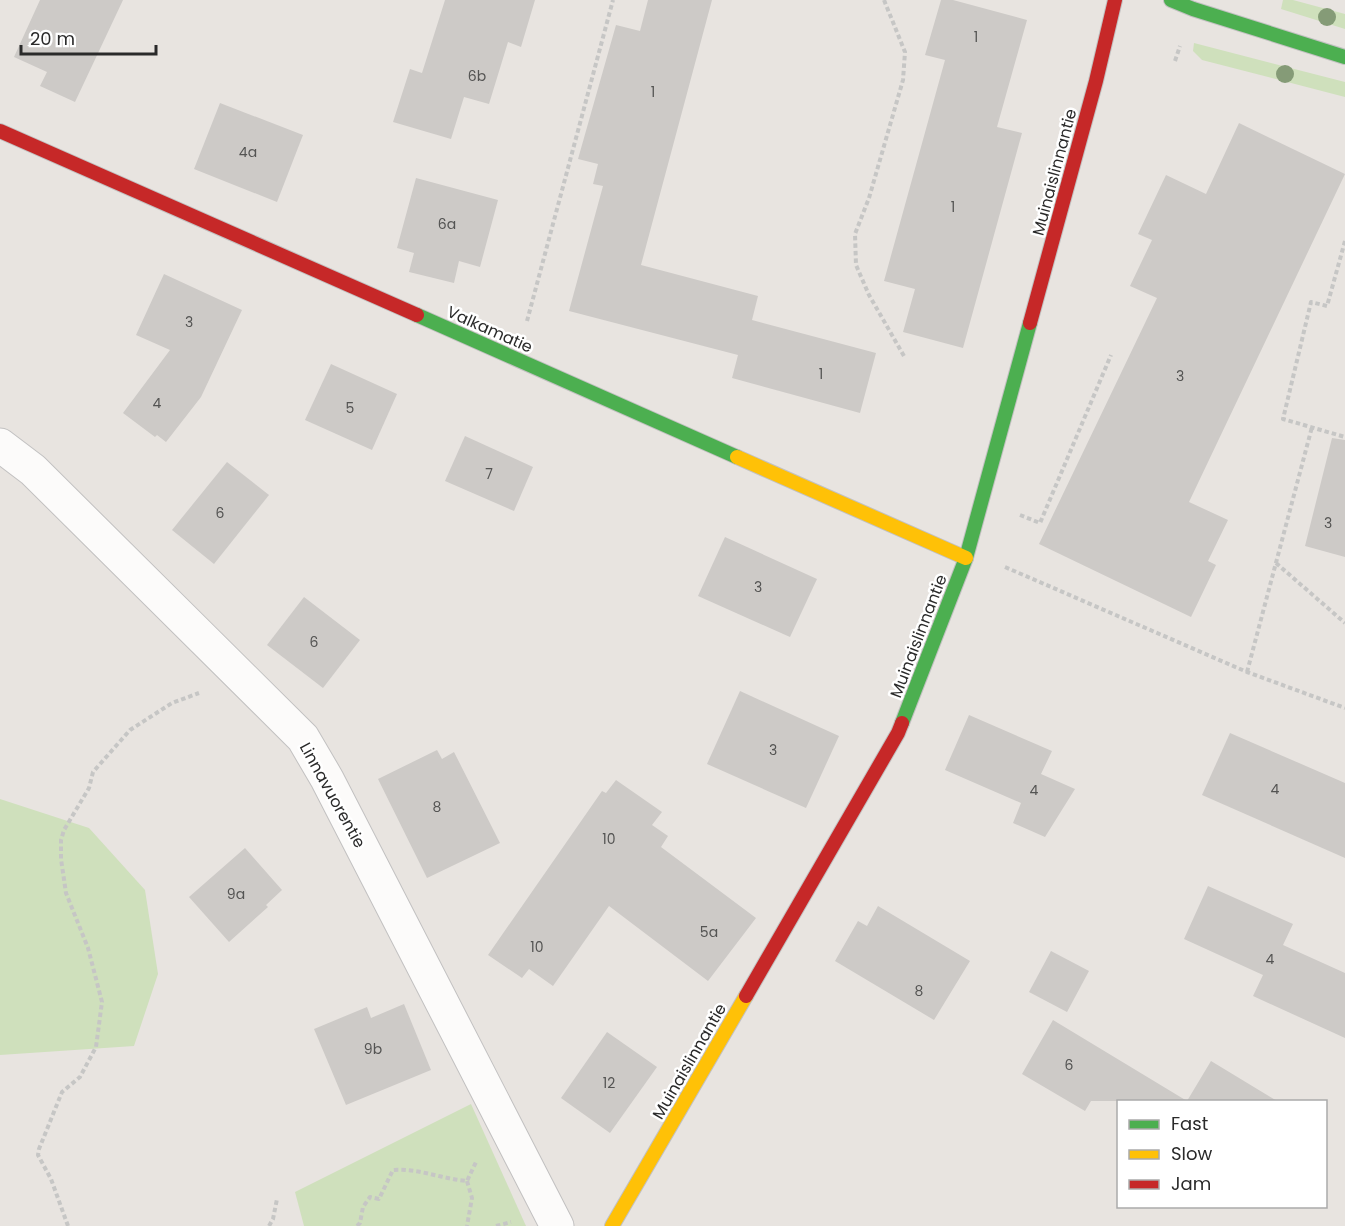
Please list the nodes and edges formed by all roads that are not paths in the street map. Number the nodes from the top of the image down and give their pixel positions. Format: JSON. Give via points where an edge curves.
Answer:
{"nodes":[{"id":1,"x":1115,"y":0,"type":"edge"},
{"id":2,"x":1171,"y":0,"type":"edge"},
{"id":3,"x":1345,"y":57,"type":"edge"},
{"id":4,"x":0,"y":131,"type":"edge"},
{"id":5,"x":0,"y":445,"type":"edge"},
{"id":6,"x":966,"y":558,"type":"junction"},
{"id":7,"x":558,"y":1226,"type":"edge"},
{"id":8,"x":612,"y":1226,"type":"edge"}],
"edges":[{"from":1,"to":6,"type":"street","name":"Muinaislinnantie"},
{"from":2,"to":3,"type":"street"},
{"from":4,"to":6,"type":"street","name":"Valkamatie"},
{"from":5,"to":7,"type":"street","name":"Linnavuorentie","via":[[33,470],[303,738]]},
{"from":6,"to":8,"type":"street","name":"Muinaislinnantie","via":[[898,733]]}]}
